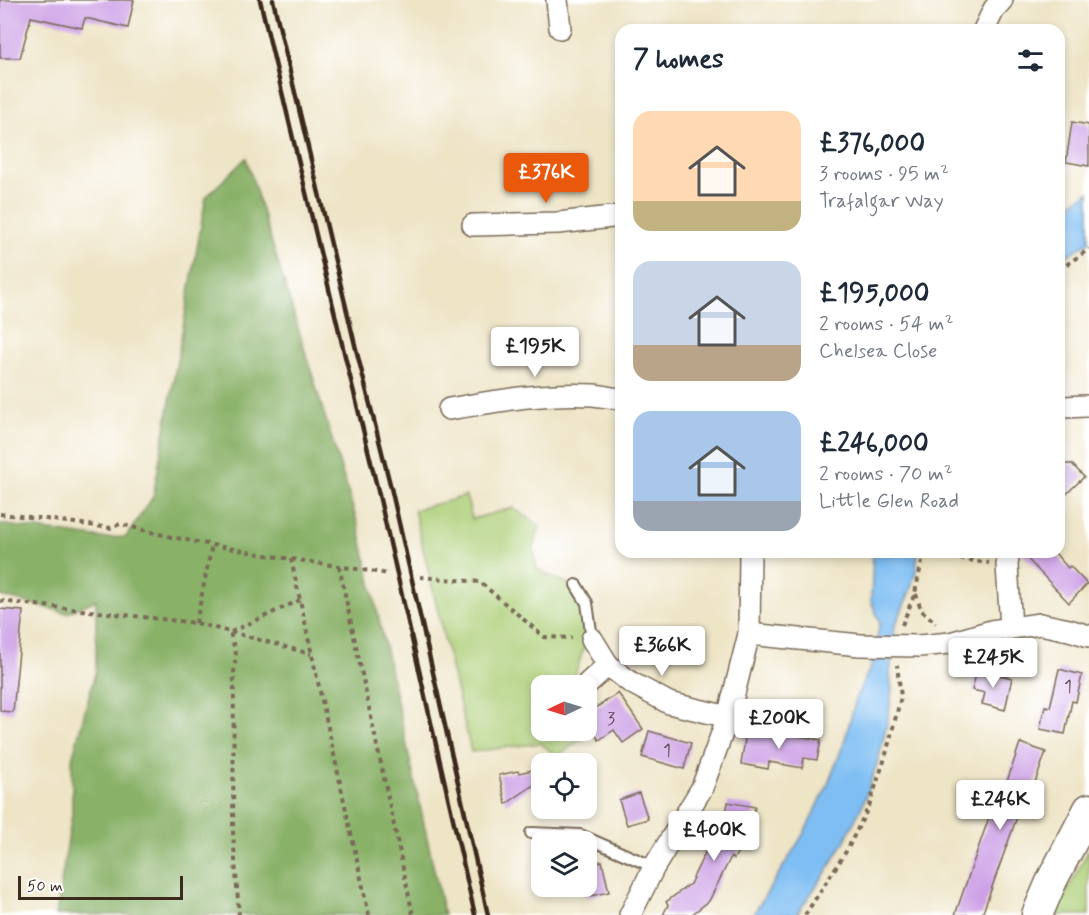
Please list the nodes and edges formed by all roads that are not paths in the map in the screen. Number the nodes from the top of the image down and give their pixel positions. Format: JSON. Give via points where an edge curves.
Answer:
{"nodes":[{"id":1,"x":557,"y":0,"type":"edge"},
{"id":2,"x":1002,"y":0,"type":"edge"},
{"id":3,"x":987,"y":24,"type":"edge"},
{"id":4,"x":560,"y":28,"type":"dead end"},
{"id":5,"x":615,"y":217,"type":"edge"},
{"id":6,"x":473,"y":225,"type":"dead end"},
{"id":7,"x":615,"y":398,"type":"edge"},
{"id":8,"x":1065,"y":405,"type":"edge"},
{"id":9,"x":1086,"y":406,"type":"dead end"},
{"id":10,"x":449,"y":409,"type":"dead end"},
{"id":11,"x":750,"y":558,"type":"edge"},
{"id":12,"x":1008,"y":559,"type":"edge"},
{"id":13,"x":576,"y":585,"type":"dead end"},
{"id":14,"x":1011,"y":628,"type":"junction"},
{"id":15,"x":749,"y":634,"type":"junction"},
{"id":16,"x":1089,"y":636,"type":"edge"},
{"id":17,"x":592,"y":639,"type":"joint"},
{"id":18,"x":608,"y":665,"type":"junction"},
{"id":19,"x":597,"y":675,"type":"edge"},
{"id":20,"x":728,"y":717,"type":"junction"},
{"id":21,"x":1089,"y":809,"type":"edge"},
{"id":22,"x":597,"y":842,"type":"edge"},
{"id":23,"x":654,"y":867,"type":"junction"},
{"id":24,"x":630,"y":915,"type":"edge"},
{"id":25,"x":1037,"y":915,"type":"edge"}],
"edges":[{"from":1,"to":4,"type":"street"},
{"from":2,"to":3,"type":"street"},
{"from":5,"to":6,"type":"street"},
{"from":7,"to":10,"type":"street","via":[[556,396]]},
{"from":8,"to":9,"type":"street"},
{"from":11,"to":15,"type":"street"},
{"from":12,"to":14,"type":"street"},
{"from":13,"to":17,"type":"lane","via":[[587,603]]},
{"from":14,"to":15,"type":"street","bridge":true,"via":[[950,643],[919,646],[860,645]]},
{"from":14,"to":16,"type":"street","via":[[1040,624]]},
{"from":15,"to":20,"type":"street"},
{"from":17,"to":18,"type":"street"},
{"from":18,"to":19,"type":"street"},
{"from":18,"to":20,"type":"street","via":[[669,703]]},
{"from":20,"to":23,"type":"street","via":[[702,788]]},
{"from":21,"to":25,"type":"main road"},
{"from":22,"to":23,"type":"lane"},
{"from":23,"to":24,"type":"street"}]}
